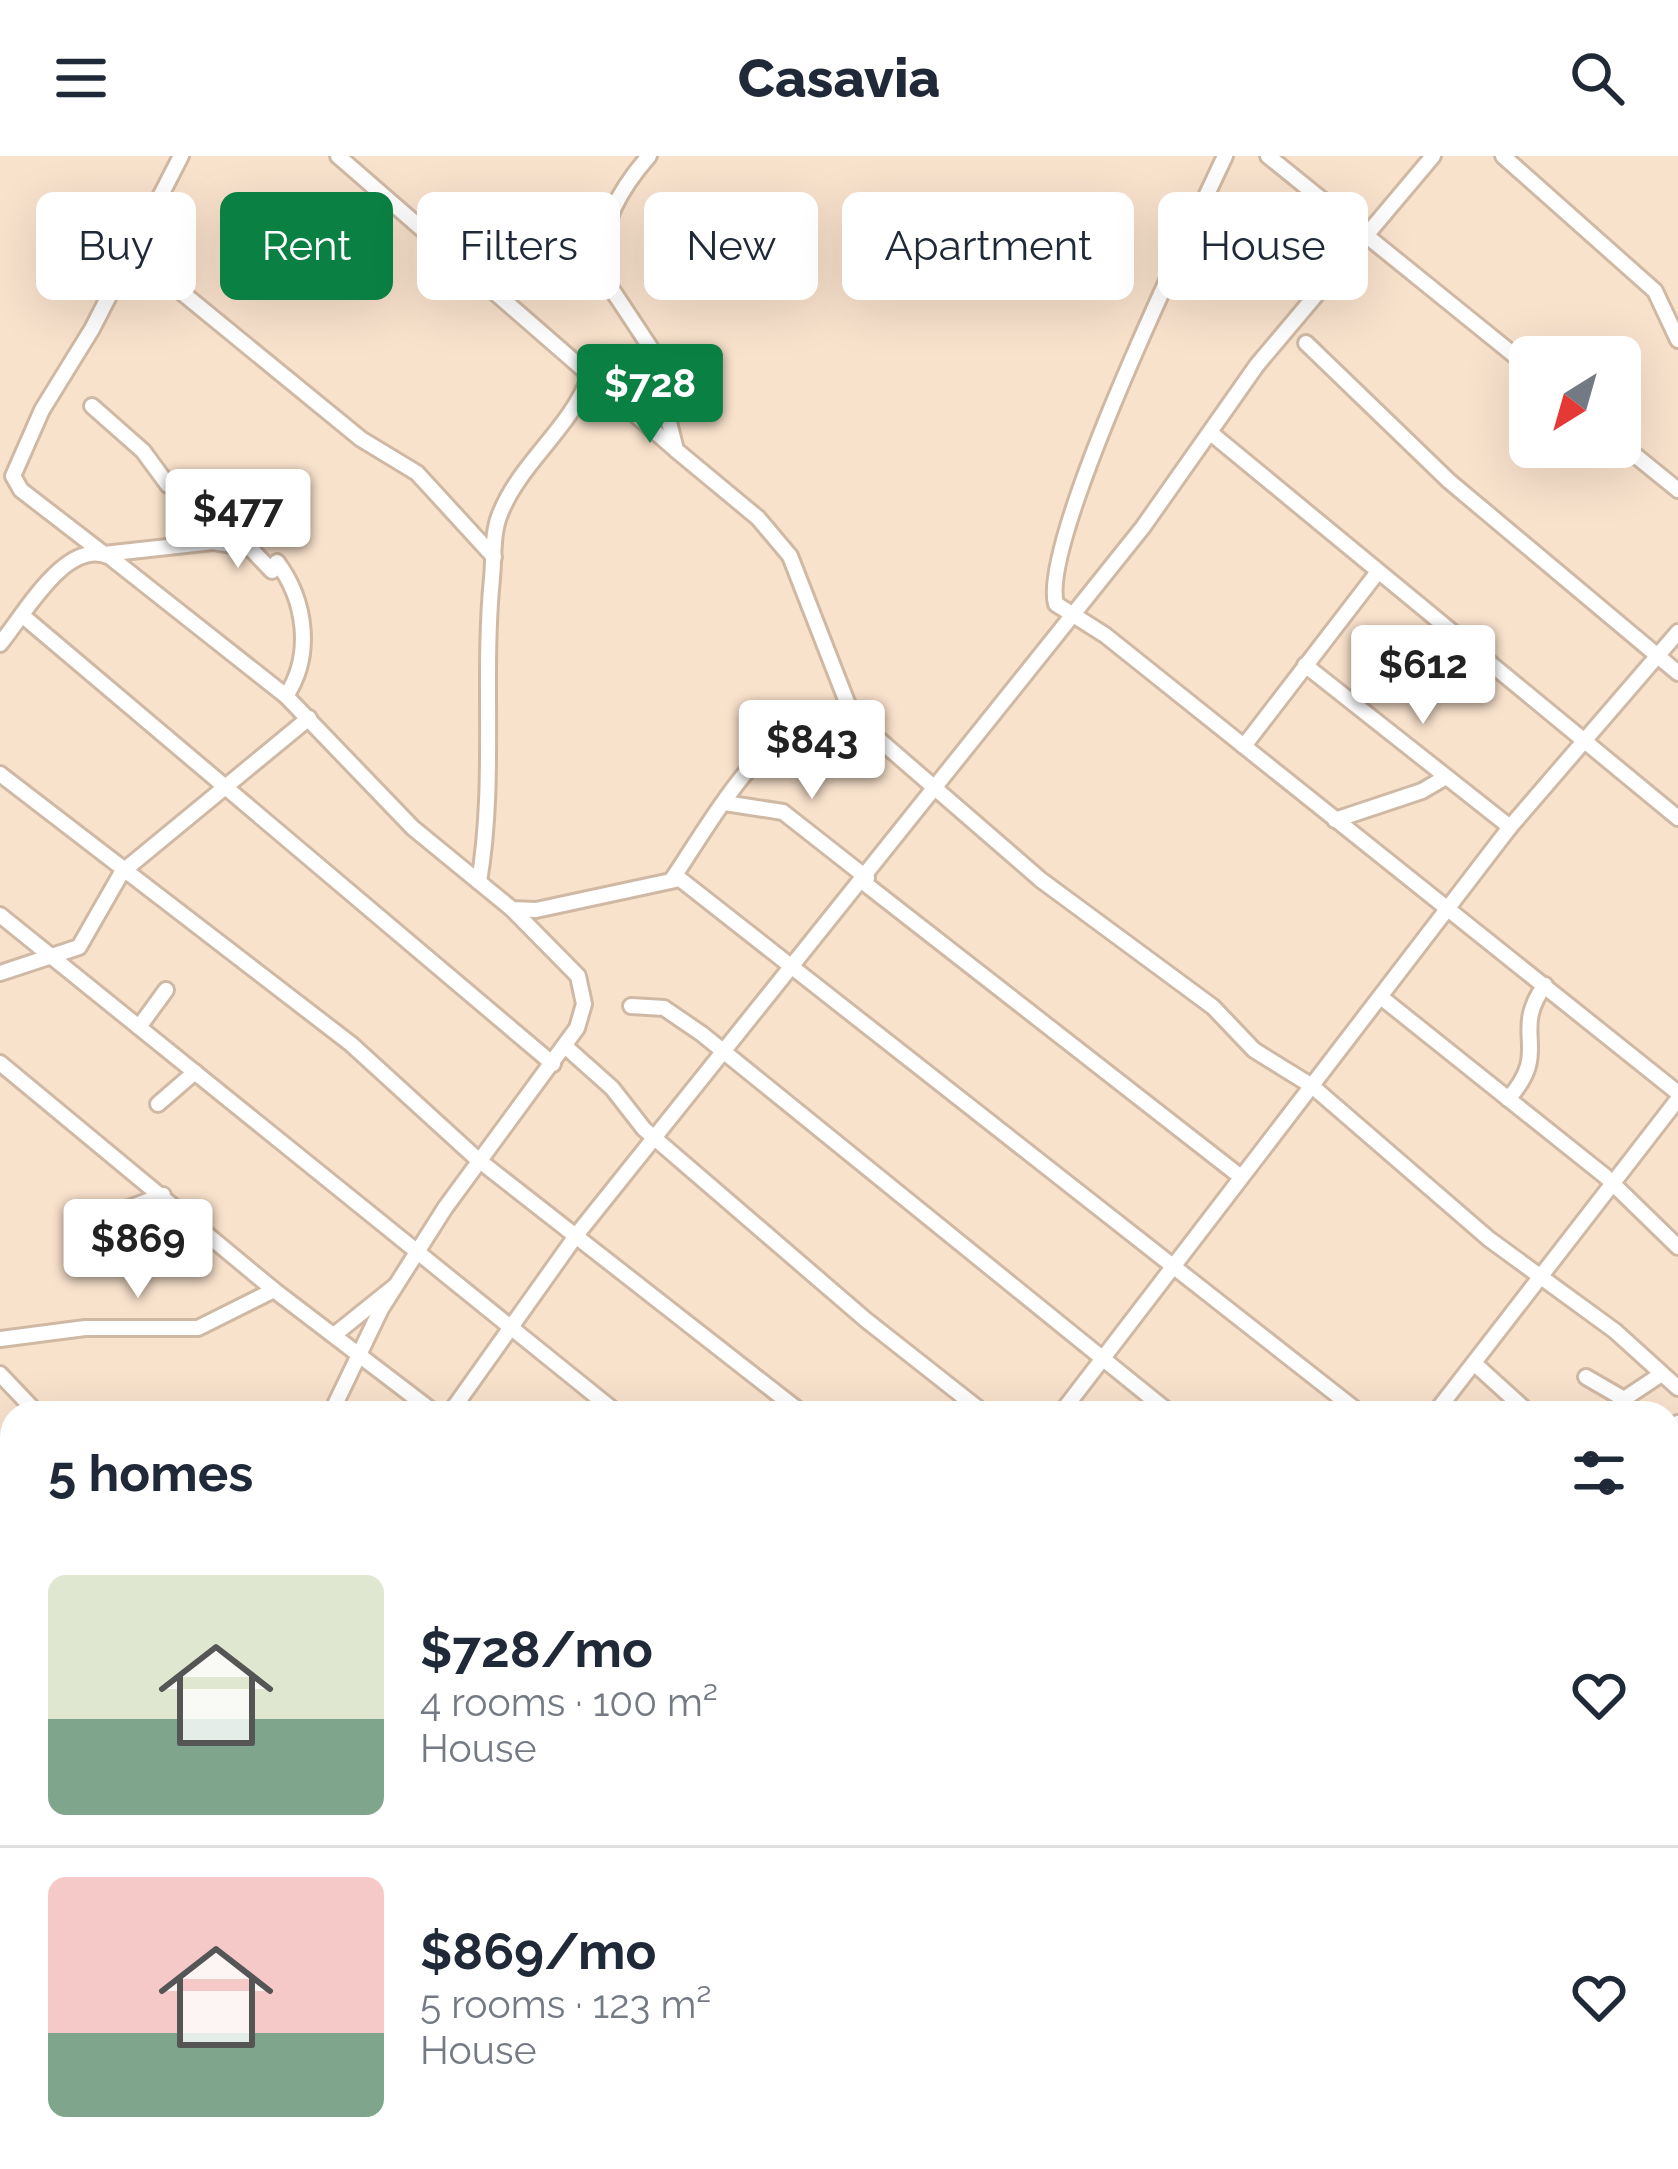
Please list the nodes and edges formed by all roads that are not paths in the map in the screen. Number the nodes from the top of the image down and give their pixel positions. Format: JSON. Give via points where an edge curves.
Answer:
{"nodes":[{"id":1,"x":181,"y":156,"type":"edge"},
{"id":2,"x":338,"y":156,"type":"edge"},
{"id":3,"x":649,"y":156,"type":"edge"},
{"id":4,"x":1225,"y":156,"type":"edge"},
{"id":5,"x":1268,"y":156,"type":"edge"},
{"id":6,"x":1433,"y":156,"type":"edge"},
{"id":7,"x":1503,"y":156,"type":"edge"},
{"id":8,"x":1369,"y":235,"type":"junction"},
{"id":9,"x":191,"y":300,"type":"edge"},
{"id":10,"x":1678,"y":340,"type":"edge"},
{"id":11,"x":1306,"y":344,"type":"dead end"},
{"id":12,"x":1509,"y":351,"type":"edge"},
{"id":13,"x":590,"y":376,"type":"junction"},
{"id":14,"x":92,"y":406,"type":"dead end"},
{"id":15,"x":1212,"y":434,"type":"junction"},
{"id":16,"x":676,"y":450,"type":"junction"},
{"id":17,"x":1641,"y":459,"type":"edge"},
{"id":18,"x":1678,"y":490,"type":"edge"},
{"id":19,"x":104,"y":554,"type":"junction"},
{"id":20,"x":494,"y":557,"type":"junction"},
{"id":21,"x":272,"y":571,"type":"junction"},
{"id":22,"x":1377,"y":573,"type":"junction"},
{"id":23,"x":23,"y":616,"type":"junction"},
{"id":24,"x":1069,"y":616,"type":"junction"},
{"id":25,"x":1678,"y":632,"type":"edge"},
{"id":26,"x":0,"y":644,"type":"edge"},
{"id":27,"x":1658,"y":658,"type":"junction"},
{"id":28,"x":1305,"y":665,"type":"junction"},
{"id":29,"x":1678,"y":673,"type":"edge"},
{"id":30,"x":286,"y":695,"type":"junction"},
{"id":31,"x":852,"y":715,"type":"junction"},
{"id":32,"x":310,"y":718,"type":"junction"},
{"id":33,"x":1580,"y":741,"type":"junction"},
{"id":34,"x":1244,"y":746,"type":"junction"},
{"id":35,"x":0,"y":774,"type":"edge"},
{"id":36,"x":1446,"y":777,"type":"junction"},
{"id":37,"x":939,"y":787,"type":"junction"},
{"id":38,"x":227,"y":788,"type":"junction"},
{"id":39,"x":725,"y":803,"type":"junction"},
{"id":40,"x":1678,"y":818,"type":"edge"},
{"id":41,"x":1335,"y":820,"type":"junction"},
{"id":42,"x":1510,"y":827,"type":"junction"},
{"id":43,"x":122,"y":872,"type":"junction"},
{"id":44,"x":673,"y":878,"type":"junction"},
{"id":45,"x":865,"y":880,"type":"junction"},
{"id":46,"x":479,"y":882,"type":"junction"},
{"id":47,"x":512,"y":909,"type":"junction"},
{"id":48,"x":1448,"y":911,"type":"junction"},
{"id":49,"x":0,"y":915,"type":"edge"},
{"id":50,"x":51,"y":958,"type":"junction"},
{"id":51,"x":792,"y":968,"type":"junction"},
{"id":52,"x":0,"y":973,"type":"edge"},
{"id":53,"x":1545,"y":985,"type":"junction"},
{"id":54,"x":166,"y":990,"type":"dead end"},
{"id":55,"x":1382,"y":998,"type":"junction"},
{"id":56,"x":631,"y":1006,"type":"dead end"},
{"id":57,"x":139,"y":1027,"type":"junction"},
{"id":58,"x":566,"y":1047,"type":"junction"},
{"id":59,"x":726,"y":1053,"type":"junction"},
{"id":60,"x":0,"y":1063,"type":"edge"},
{"id":61,"x":553,"y":1064,"type":"junction"},
{"id":62,"x":195,"y":1072,"type":"junction"},
{"id":63,"x":1312,"y":1086,"type":"junction"},
{"id":64,"x":1678,"y":1096,"type":"edge"},
{"id":65,"x":1508,"y":1099,"type":"junction"},
{"id":66,"x":158,"y":1104,"type":"dead end"},
{"id":67,"x":657,"y":1139,"type":"junction"},
{"id":68,"x":476,"y":1158,"type":"junction"},
{"id":69,"x":1240,"y":1178,"type":"junction"},
{"id":70,"x":1613,"y":1184,"type":"junction"},
{"id":71,"x":163,"y":1195,"type":"junction"},
{"id":72,"x":127,"y":1209,"type":"dead end"},
{"id":73,"x":578,"y":1233,"type":"junction"},
{"id":74,"x":1678,"y":1247,"type":"edge"},
{"id":75,"x":416,"y":1256,"type":"junction"},
{"id":76,"x":1176,"y":1268,"type":"junction"},
{"id":77,"x":1542,"y":1277,"type":"junction"},
{"id":78,"x":399,"y":1284,"type":"junction"},
{"id":79,"x":274,"y":1290,"type":"junction"},
{"id":80,"x":510,"y":1330,"type":"junction"},
{"id":81,"x":334,"y":1335,"type":"junction"},
{"id":82,"x":0,"y":1339,"type":"edge"},
{"id":83,"x":358,"y":1353,"type":"junction"},
{"id":84,"x":1104,"y":1361,"type":"junction"},
{"id":85,"x":1475,"y":1364,"type":"junction"},
{"id":86,"x":0,"y":1374,"type":"edge"},
{"id":87,"x":1660,"y":1375,"type":"junction"},
{"id":88,"x":1586,"y":1377,"type":"dead end"},
{"id":89,"x":1678,"y":1388,"type":"edge"},
{"id":90,"x":26,"y":1401,"type":"edge"},
{"id":91,"x":336,"y":1401,"type":"edge"},
{"id":92,"x":420,"y":1401,"type":"edge"},
{"id":93,"x":459,"y":1401,"type":"edge"},
{"id":94,"x":602,"y":1401,"type":"edge"},
{"id":95,"x":787,"y":1401,"type":"edge"},
{"id":96,"x":969,"y":1401,"type":"edge"},
{"id":97,"x":1071,"y":1401,"type":"edge"},
{"id":98,"x":1155,"y":1401,"type":"edge"},
{"id":99,"x":1345,"y":1401,"type":"edge"},
{"id":100,"x":1445,"y":1401,"type":"edge"},
{"id":101,"x":1516,"y":1401,"type":"edge"}],
"edges":[{"from":1,"to":19,"type":"street","via":[[13,476]]},
{"from":2,"to":13,"type":"street"},
{"from":3,"to":16,"type":"street","via":[[616,195],[602,265],[650,347]]},
{"from":4,"to":24,"type":"street","via":[[1131,360],[1057,561],[1054,596]]},
{"from":5,"to":8,"type":"street"},
{"from":6,"to":8,"type":"street"},
{"from":7,"to":10,"type":"street","via":[[1655,291]]},
{"from":8,"to":12,"type":"street"},
{"from":8,"to":15,"type":"street","via":[[1257,365]]},
{"from":9,"to":20,"type":"street","via":[[361,439],[417,473]]},
{"from":11,"to":27,"type":"street","via":[[1449,481]]},
{"from":13,"to":16,"type":"street"},
{"from":13,"to":20,"type":"street","via":[[568,422],[500,513]]},
{"from":14,"to":21,"type":"street","via":[[168,485],[189,485]]},
{"from":15,"to":22,"type":"street"},
{"from":15,"to":24,"type":"street"},
{"from":16,"to":31,"type":"street","via":[[758,518],[790,556]]},
{"from":17,"to":18,"type":"street"},
{"from":19,"to":21,"type":"street","via":[[213,542],[250,548]]},
{"from":19,"to":23,"type":"street","via":[[77,556]]},
{"from":19,"to":30,"type":"street"},
{"from":20,"to":46,"type":"street","via":[[490,800]]},
{"from":21,"to":30,"type":"street","via":[[277,562],[300,606],[301,672]]},
{"from":22,"to":28,"type":"street"},
{"from":22,"to":33,"type":"street"},
{"from":23,"to":26,"type":"street"},
{"from":23,"to":38,"type":"street"},
{"from":24,"to":34,"type":"street","via":[[1105,635]]},
{"from":24,"to":37,"type":"street"},
{"from":25,"to":27,"type":"street"},
{"from":27,"to":29,"type":"street"},
{"from":27,"to":33,"type":"street"},
{"from":28,"to":34,"type":"street"},
{"from":28,"to":36,"type":"street"},
{"from":30,"to":32,"type":"street"},
{"from":31,"to":37,"type":"street"},
{"from":31,"to":39,"type":"street","via":[[811,712],[766,749]]},
{"from":32,"to":38,"type":"street"},
{"from":32,"to":46,"type":"street","via":[[413,828]]},
{"from":33,"to":40,"type":"street"},
{"from":33,"to":42,"type":"street"},
{"from":34,"to":41,"type":"street"},
{"from":35,"to":43,"type":"street"},
{"from":36,"to":41,"type":"street"},
{"from":36,"to":42,"type":"street"},
{"from":37,"to":45,"type":"street"},
{"from":37,"to":63,"type":"street","via":[[1041,880],[1213,1007],[1269,1061]]},
{"from":38,"to":43,"type":"street"},
{"from":38,"to":61,"type":"street"},
{"from":39,"to":44,"type":"street"},
{"from":39,"to":45,"type":"street","via":[[783,812]]},
{"from":41,"to":48,"type":"street"},
{"from":42,"to":48,"type":"street"},
{"from":43,"to":50,"type":"street","via":[[80,946]]},
{"from":43,"to":68,"type":"street","via":[[351,1044]]},
{"from":44,"to":47,"type":"street"},
{"from":44,"to":51,"type":"street"},
{"from":45,"to":51,"type":"street"},
{"from":45,"to":69,"type":"street"},
{"from":46,"to":47,"type":"street"},
{"from":47,"to":58,"type":"street","via":[[583,985],[582,1016]]},
{"from":48,"to":53,"type":"street"},
{"from":48,"to":55,"type":"street"},
{"from":49,"to":50,"type":"street"},
{"from":50,"to":52,"type":"street"},
{"from":50,"to":57,"type":"street"},
{"from":51,"to":59,"type":"street"},
{"from":51,"to":76,"type":"street"},
{"from":53,"to":64,"type":"street"},
{"from":53,"to":65,"type":"street","via":[[1526,1021],[1530,1074]]},
{"from":54,"to":57,"type":"street"},
{"from":55,"to":63,"type":"street"},
{"from":55,"to":65,"type":"street"},
{"from":56,"to":59,"type":"street","via":[[664,1008]]},
{"from":57,"to":62,"type":"street"},
{"from":58,"to":61,"type":"street"},
{"from":58,"to":67,"type":"street"},
{"from":59,"to":67,"type":"street"},
{"from":59,"to":84,"type":"street"},
{"from":60,"to":71,"type":"street"},
{"from":61,"to":68,"type":"street"},
{"from":62,"to":66,"type":"street"},
{"from":62,"to":75,"type":"street"},
{"from":63,"to":69,"type":"street"},
{"from":63,"to":77,"type":"street"},
{"from":64,"to":70,"type":"street"},
{"from":65,"to":70,"type":"street"},
{"from":67,"to":73,"type":"street"},
{"from":67,"to":96,"type":"street"},
{"from":68,"to":73,"type":"street"},
{"from":68,"to":75,"type":"street"},
{"from":69,"to":76,"type":"street"},
{"from":70,"to":74,"type":"street"},
{"from":70,"to":77,"type":"street"},
{"from":71,"to":72,"type":"street"},
{"from":71,"to":79,"type":"street"},
{"from":73,"to":80,"type":"street"},
{"from":73,"to":95,"type":"street"},
{"from":75,"to":78,"type":"street"},
{"from":75,"to":80,"type":"street"},
{"from":76,"to":84,"type":"street"},
{"from":76,"to":99,"type":"street"},
{"from":77,"to":85,"type":"street"},
{"from":77,"to":87,"type":"street"},
{"from":78,"to":81,"type":"street"},
{"from":78,"to":83,"type":"street"},
{"from":79,"to":81,"type":"street"},
{"from":79,"to":82,"type":"street","via":[[198,1328],[85,1328]]},
{"from":80,"to":93,"type":"street"},
{"from":80,"to":94,"type":"street"},
{"from":81,"to":83,"type":"street"},
{"from":83,"to":91,"type":"street"},
{"from":83,"to":92,"type":"street"},
{"from":84,"to":97,"type":"street"},
{"from":84,"to":98,"type":"street"},
{"from":85,"to":100,"type":"street"},
{"from":85,"to":101,"type":"street"},
{"from":86,"to":90,"type":"street"},
{"from":87,"to":88,"type":"street","via":[[1624,1400]]},
{"from":87,"to":89,"type":"street"}]}
